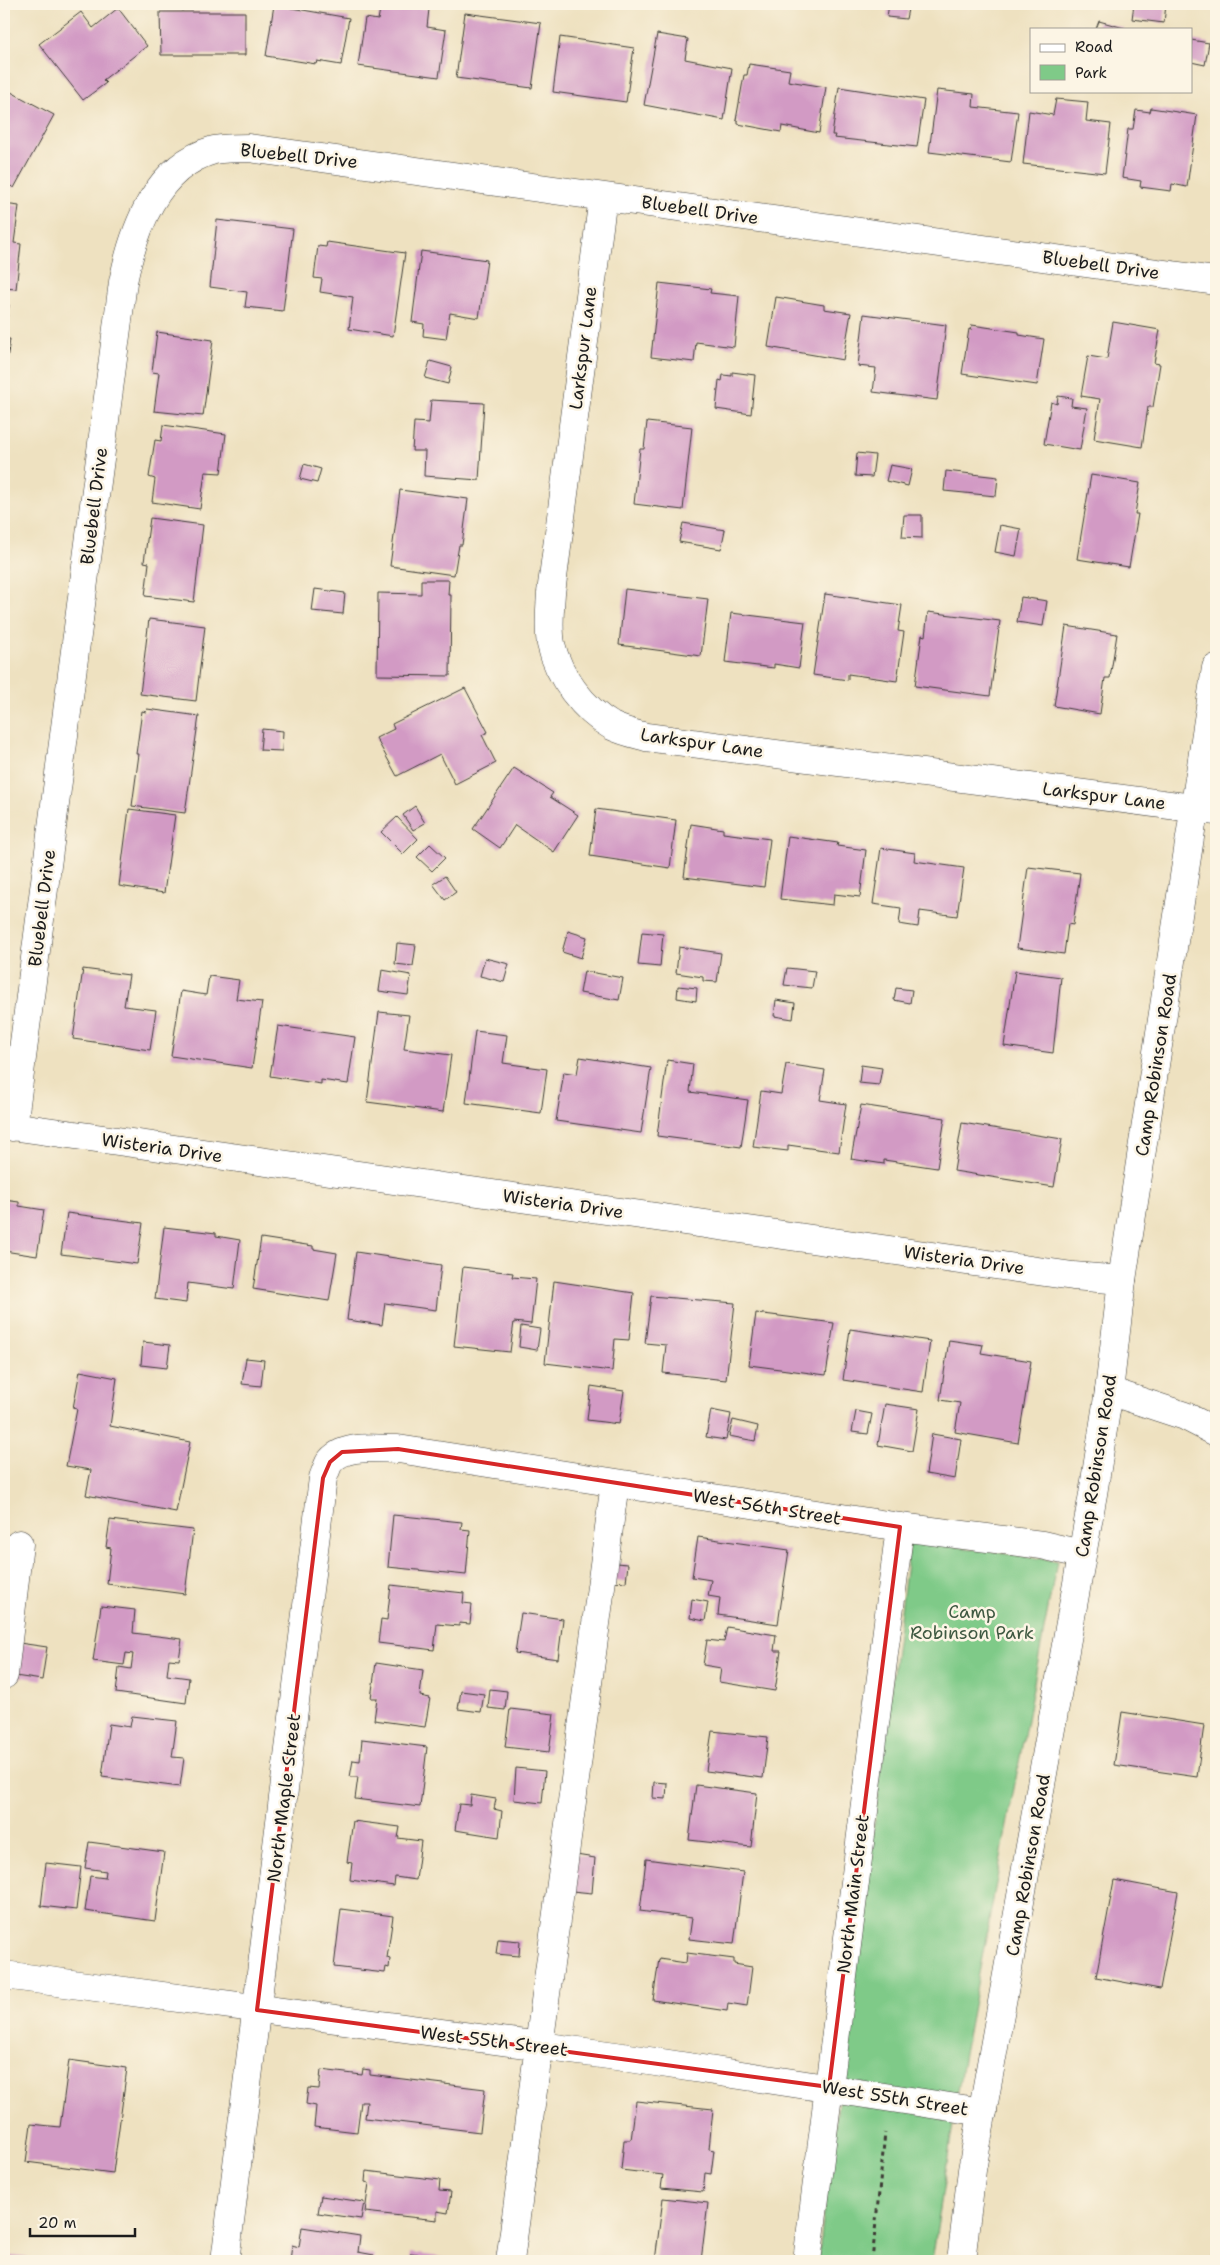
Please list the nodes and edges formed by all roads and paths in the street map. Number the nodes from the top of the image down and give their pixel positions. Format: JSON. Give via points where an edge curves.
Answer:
{"nodes":[{"id":1,"x":603,"y":197,"type":"junction"},
{"id":2,"x":1216,"y":281,"type":"edge"},
{"id":3,"x":1216,"y":668,"type":"edge"},
{"id":4,"x":1206,"y":809,"type":"edge"},
{"id":5,"x":9,"y":1126,"type":"edge"},
{"id":6,"x":1122,"y":1280,"type":"junction"},
{"id":7,"x":1109,"y":1391,"type":"junction"},
{"id":8,"x":1216,"y":1432,"type":"edge"},
{"id":9,"x":453,"y":1458,"type":"joint"},
{"id":10,"x":615,"y":1484,"type":"junction"},
{"id":11,"x":900,"y":1527,"type":"junction"},
{"id":12,"x":19,"y":1544,"type":"dead end"},
{"id":13,"x":1082,"y":1554,"type":"junction"},
{"id":14,"x":4,"y":1675,"type":"edge"},
{"id":15,"x":4,"y":1976,"type":"edge"},
{"id":16,"x":257,"y":2010,"type":"junction"},
{"id":17,"x":539,"y":2048,"type":"junction"},
{"id":18,"x":829,"y":2087,"type":"junction"},
{"id":19,"x":983,"y":2112,"type":"junction"},
{"id":20,"x":885,"y":2133,"type":"dead end"},
{"id":21,"x":225,"y":2261,"type":"edge"},
{"id":22,"x":510,"y":2261,"type":"edge"},
{"id":23,"x":807,"y":2261,"type":"edge"},
{"id":24,"x":872,"y":2261,"type":"edge"},
{"id":25,"x":961,"y":2261,"type":"edge"}],
"edges":[{"from":1,"to":2,"type":"street","name":"Bluebell Drive"},
{"from":1,"to":4,"type":"street","name":"Larkspur Lane","via":[[550,594],[549,622],[551,644],[561,672],[586,706],[615,727],[646,737]]},
{"from":1,"to":5,"type":"street","name":"Bluebell Drive","via":[[249,148],[216,150],[197,157],[179,168],[146,209],[123,282]]},
{"from":3,"to":4,"type":"street","name":"Camp Robinson Road"},
{"from":4,"to":6,"type":"street","name":"Camp Robinson Road"},
{"from":5,"to":6,"type":"street","name":"Wisteria Drive","via":[[1073,1276]]},
{"from":6,"to":7,"type":"street","name":"Camp Robinson Road"},
{"from":7,"to":8,"type":"street","via":[[1185,1416]]},
{"from":7,"to":13,"type":"street","name":"Camp Robinson Road"},
{"from":9,"to":10,"type":"street","name":"West 56th Street"},
{"from":9,"to":16,"type":"street","name":"North Maple Street","via":[[361,1448],[342,1452],[330,1462],[323,1478]]},
{"from":10,"to":11,"type":"street","name":"West 56th Street"},
{"from":10,"to":17,"type":"street"},
{"from":11,"to":13,"type":"street","name":"West 56th Street","via":[[1042,1545]]},
{"from":11,"to":18,"type":"street","name":"North Main Street"},
{"from":12,"to":14,"type":"street"},
{"from":13,"to":19,"type":"street","name":"Camp Robinson Road"},
{"from":15,"to":16,"type":"street","name":"West 55th Street"},
{"from":16,"to":17,"type":"street","name":"West 55th Street"},
{"from":16,"to":21,"type":"street","name":"North Maple Street"},
{"from":17,"to":18,"type":"street","name":"West 55th Street"},
{"from":17,"to":22,"type":"street"},
{"from":18,"to":19,"type":"street","name":"West 55th Street"},
{"from":18,"to":23,"type":"street","name":"North Main Street"},
{"from":19,"to":25,"type":"street","name":"Camp Robinson Road"},
{"from":20,"to":24,"type":"path"}]}
